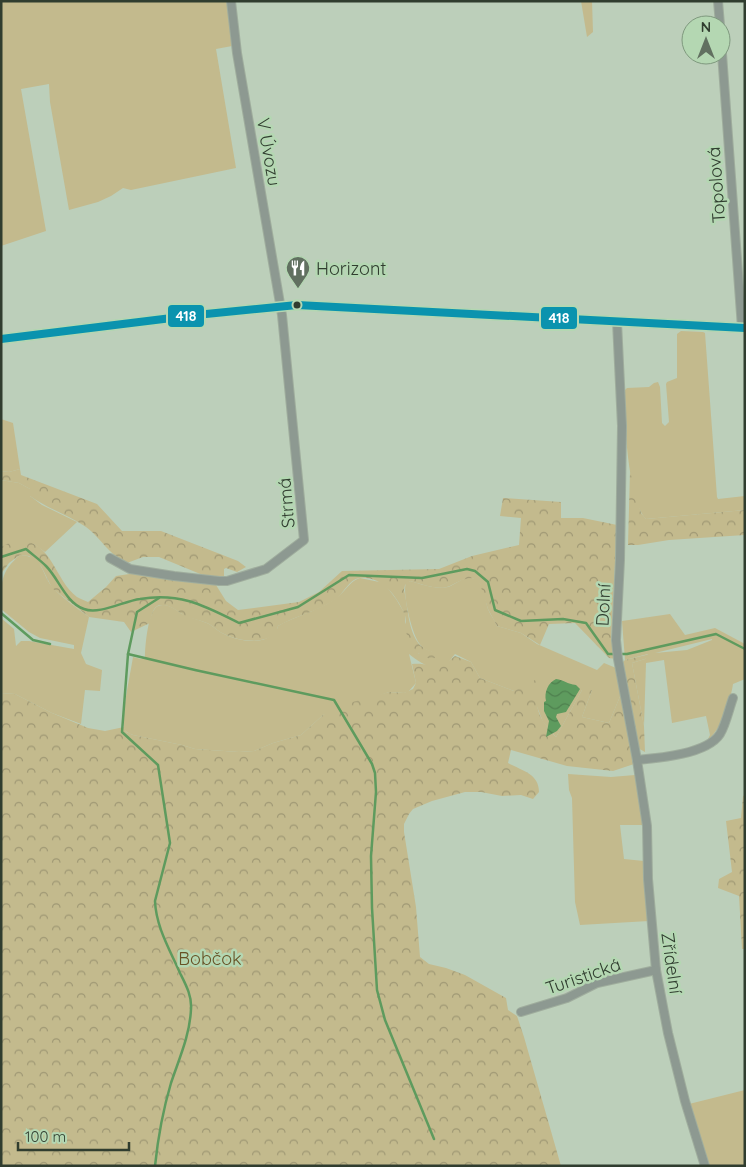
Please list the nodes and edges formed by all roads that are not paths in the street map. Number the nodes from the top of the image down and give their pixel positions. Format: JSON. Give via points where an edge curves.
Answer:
{"nodes":[{"id":1,"x":231,"y":1,"type":"edge"},
{"id":2,"x":718,"y":1,"type":"edge"},
{"id":3,"x":719,"y":15,"type":"edge"},
{"id":4,"x":723,"y":65,"type":"edge"},
{"id":5,"x":280,"y":306,"type":"junction"},
{"id":6,"x":617,"y":322,"type":"junction"},
{"id":7,"x":744,"y":328,"type":"edge"},
{"id":8,"x":1,"y":339,"type":"edge"},
{"id":9,"x":110,"y":558,"type":"dead end"},
{"id":10,"x":733,"y":698,"type":"dead end"},
{"id":11,"x":637,"y":760,"type":"junction"},
{"id":12,"x":656,"y":970,"type":"junction"},
{"id":13,"x":521,"y":1012,"type":"dead end"},
{"id":14,"x":705,"y":1166,"type":"edge"}],
"edges":[{"from":1,"to":5,"type":"street","name":"V Úvozu"},
{"from":2,"to":3,"type":"street"},
{"from":4,"to":7,"type":"street","name":"Topolová"},
{"from":5,"to":6,"type":"street"},
{"from":5,"to":8,"type":"street"},
{"from":5,"to":9,"type":"street","name":"Strmá","via":[[304,540],[266,569],[218,582],[130,569]]},
{"from":6,"to":7,"type":"street"},
{"from":6,"to":11,"type":"street","name":"Dolní","via":[[622,426],[617,650]]},
{"from":10,"to":11,"type":"street","via":[[721,732],[708,745],[665,758]]},
{"from":11,"to":12,"type":"street","name":"Zřídelní","via":[[648,826],[648,879]]},
{"from":12,"to":13,"type":"street","name":"Turistická","via":[[597,983],[567,998]]},
{"from":12,"to":14,"type":"street","name":"Zřídelní","via":[[685,1101]]}]}
